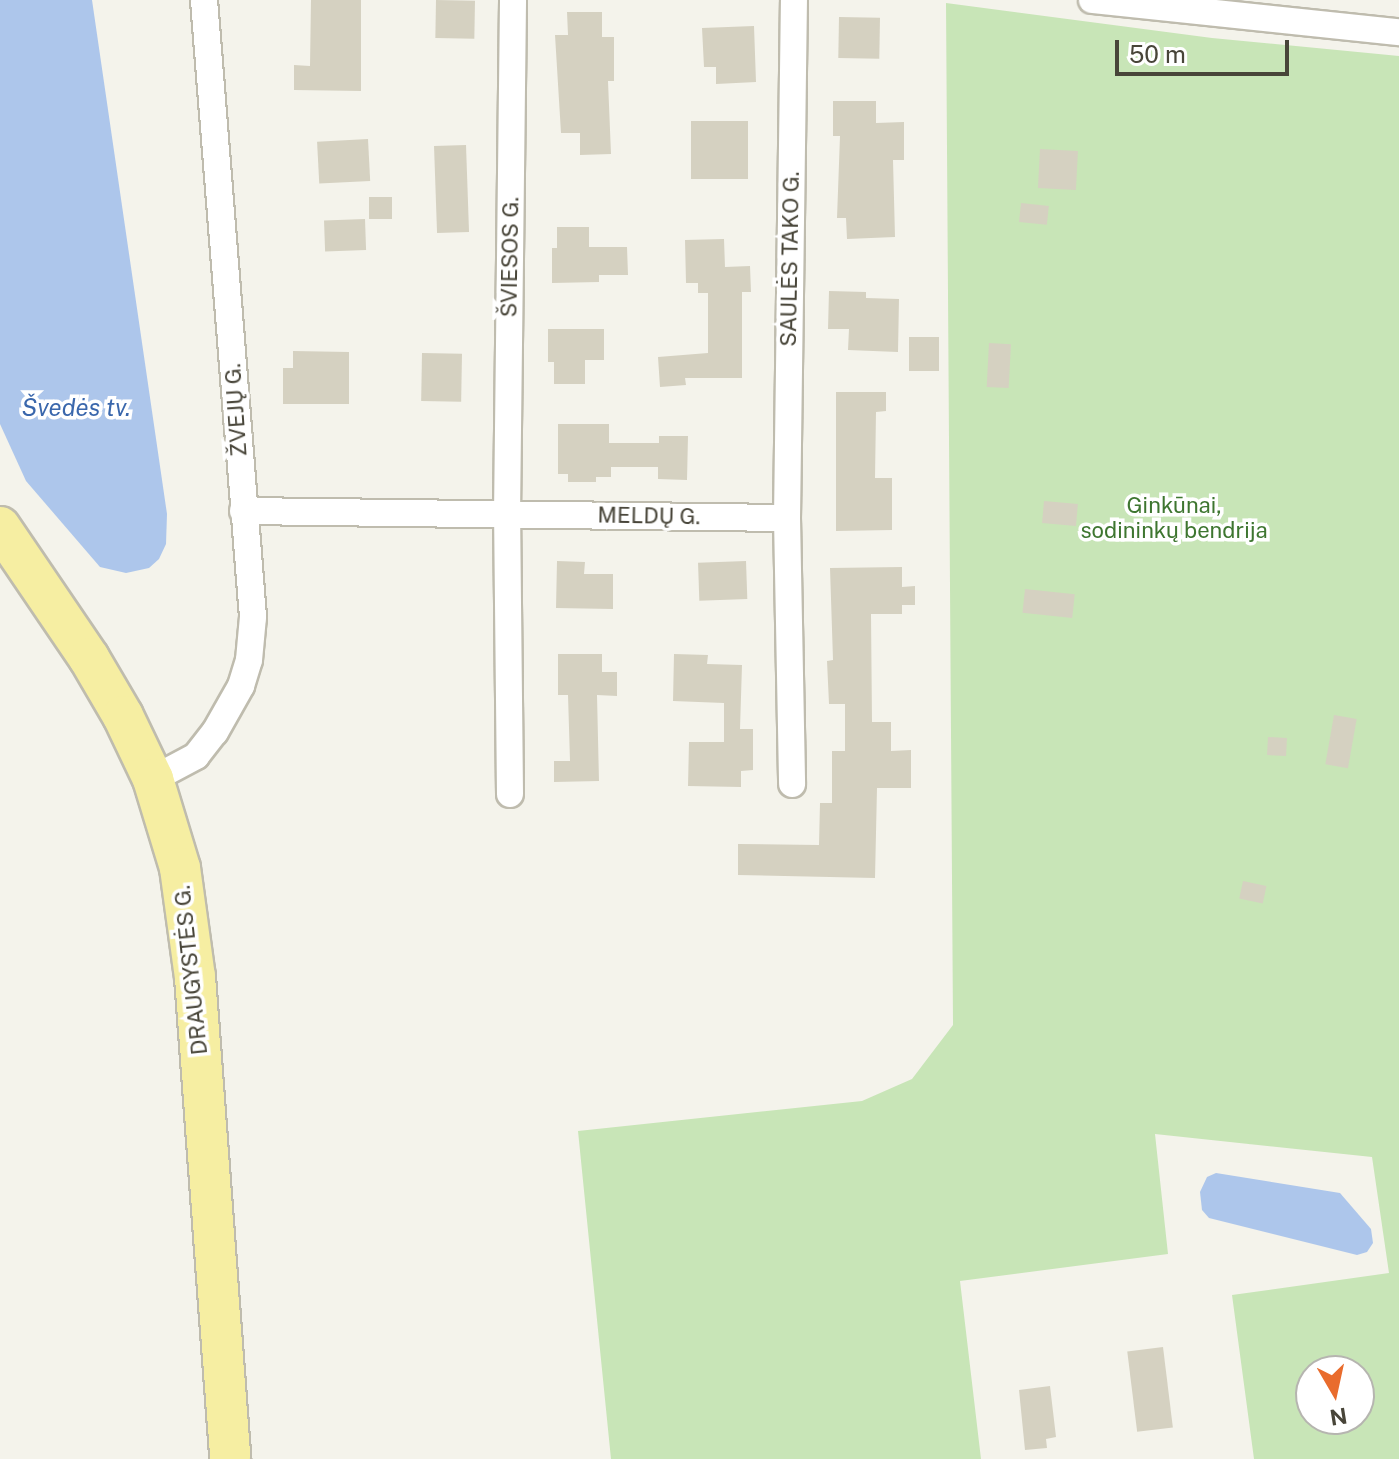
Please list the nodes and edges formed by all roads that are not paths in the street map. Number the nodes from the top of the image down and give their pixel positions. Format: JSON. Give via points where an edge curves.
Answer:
{"nodes":[{"id":1,"x":204,"y":0,"type":"edge"},
{"id":2,"x":513,"y":0,"type":"edge"},
{"id":3,"x":794,"y":0,"type":"edge"},
{"id":4,"x":1092,"y":0,"type":"edge"},
{"id":5,"x":1399,"y":32,"type":"edge"},
{"id":6,"x":243,"y":511,"type":"junction"},
{"id":7,"x":507,"y":515,"type":"junction"},
{"id":8,"x":787,"y":518,"type":"junction"},
{"id":9,"x":0,"y":527,"type":"edge"},
{"id":10,"x":153,"y":779,"type":"junction"},
{"id":11,"x":792,"y":784,"type":"dead end"},
{"id":12,"x":510,"y":794,"type":"dead end"},
{"id":13,"x":230,"y":1459,"type":"edge"}],
"edges":[{"from":1,"to":6,"type":"street","name":"ŽVEJŲ G."},
{"from":2,"to":7,"type":"street","name":"ŠVIESOS G."},
{"from":3,"to":8,"type":"street","name":"SAULĖS TAKO G."},
{"from":4,"to":5,"type":"street"},
{"from":6,"to":7,"type":"street","name":"MELDŲ G."},
{"from":6,"to":10,"type":"street","name":"ŽVEJŲ G.","via":[[253,617],[241,686],[196,756]]},
{"from":7,"to":8,"type":"street","name":"MELDŲ G."},
{"from":7,"to":12,"type":"street","name":"ŠVIESOS G."},
{"from":8,"to":11,"type":"street"},
{"from":9,"to":10,"type":"main road","name":"DRAUGYSTĖS G.","via":[[89,658]]},
{"from":10,"to":13,"type":"main road","name":"DRAUGYSTĖS G.","via":[[188,913]]}]}
